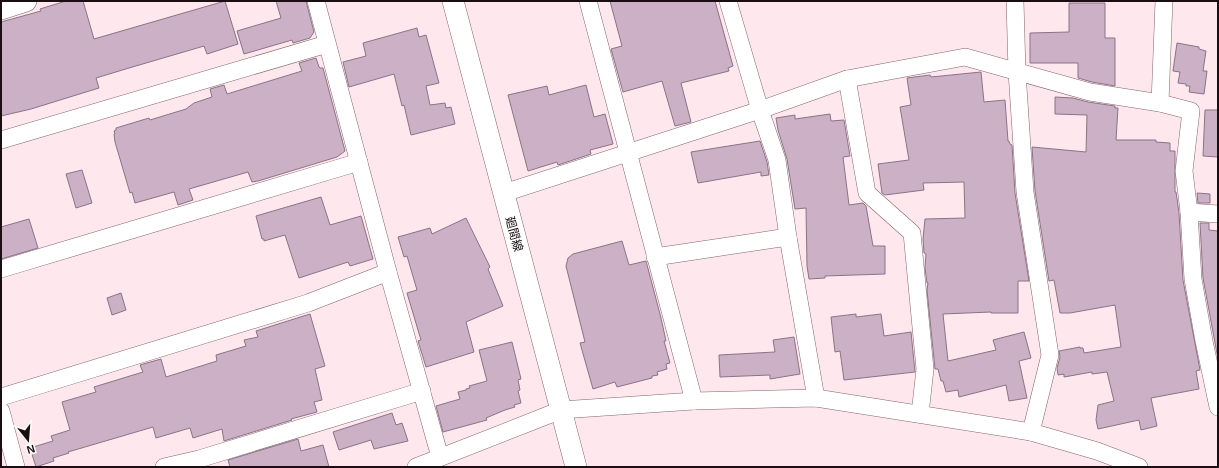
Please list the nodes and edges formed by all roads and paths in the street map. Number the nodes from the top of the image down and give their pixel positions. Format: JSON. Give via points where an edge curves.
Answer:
{"nodes":[{"id":1,"x":26,"y":1,"type":"edge"},
{"id":2,"x":316,"y":1,"type":"edge"},
{"id":3,"x":453,"y":1,"type":"edge"},
{"id":4,"x":588,"y":1,"type":"edge"},
{"id":5,"x":728,"y":1,"type":"edge"},
{"id":6,"x":1015,"y":1,"type":"edge"},
{"id":7,"x":1164,"y":1,"type":"edge"},
{"id":8,"x":1,"y":8,"type":"edge"},
{"id":9,"x":327,"y":44,"type":"junction"},
{"id":10,"x":1017,"y":72,"type":"junction"},
{"id":11,"x":847,"y":79,"type":"junction"},
{"id":12,"x":1160,"y":103,"type":"junction"},
{"id":13,"x":760,"y":110,"type":"junction"},
{"id":14,"x":1,"y":140,"type":"edge"},
{"id":15,"x":629,"y":153,"type":"junction"},
{"id":16,"x":359,"y":162,"type":"junction"},
{"id":17,"x":504,"y":193,"type":"junction"},
{"id":18,"x":1189,"y":212,"type":"junction"},
{"id":19,"x":1218,"y":214,"type":"edge"},
{"id":20,"x":788,"y":238,"type":"junction"},
{"id":21,"x":655,"y":257,"type":"junction"},
{"id":22,"x":1,"y":269,"type":"edge"},
{"id":23,"x":388,"y":272,"type":"junction"},
{"id":24,"x":1211,"y":340,"type":"edge"},
{"id":25,"x":422,"y":391,"type":"junction"},
{"id":26,"x":1,"y":397,"type":"edge"},
{"id":27,"x":816,"y":398,"type":"junction"},
{"id":28,"x":694,"y":401,"type":"junction"},
{"id":29,"x":1218,"y":407,"type":"edge"},
{"id":30,"x":561,"y":410,"type":"junction"},
{"id":31,"x":1,"y":411,"type":"edge"},
{"id":32,"x":920,"y":414,"type":"junction"},
{"id":33,"x":1031,"y":432,"type":"junction"},
{"id":34,"x":1097,"y":451,"type":"junction"},
{"id":35,"x":440,"y":457,"type":"junction"},
{"id":36,"x":16,"y":467,"type":"edge"},
{"id":37,"x":164,"y":467,"type":"edge"},
{"id":38,"x":416,"y":467,"type":"edge"},
{"id":39,"x":576,"y":467,"type":"edge"},
{"id":40,"x":1103,"y":467,"type":"edge"},
{"id":41,"x":1139,"y":467,"type":"edge"}],
"edges":[{"from":1,"to":8,"type":"street"},
{"from":2,"to":9,"type":"street"},
{"from":3,"to":17,"type":"street","name":"廻間線"},
{"from":4,"to":15,"type":"street"},
{"from":5,"to":13,"type":"street"},
{"from":6,"to":10,"type":"street"},
{"from":7,"to":12,"type":"street"},
{"from":9,"to":14,"type":"street"},
{"from":9,"to":16,"type":"street"},
{"from":10,"to":11,"type":"street","via":[[964,57]]},
{"from":10,"to":12,"type":"street","via":[[1090,92]]},
{"from":10,"to":33,"type":"street","via":[[1025,192],[1050,355]]},
{"from":11,"to":13,"type":"street"},
{"from":11,"to":32,"type":"street","via":[[867,193],[912,233],[925,369]]},
{"from":12,"to":18,"type":"street","via":[[1191,110],[1184,171]]},
{"from":13,"to":15,"type":"street"},
{"from":13,"to":20,"type":"street","via":[[777,160]]},
{"from":15,"to":17,"type":"street"},
{"from":15,"to":21,"type":"street"},
{"from":16,"to":22,"type":"street"},
{"from":16,"to":23,"type":"street"},
{"from":17,"to":30,"type":"street","name":"廻間線"},
{"from":18,"to":19,"type":"street"},
{"from":18,"to":24,"type":"street","via":[[1193,279]]},
{"from":20,"to":21,"type":"street"},
{"from":20,"to":27,"type":"street"},
{"from":21,"to":28,"type":"street"},
{"from":23,"to":25,"type":"street"},
{"from":23,"to":26,"type":"street","via":[[308,303]]},
{"from":24,"to":29,"type":"street"},
{"from":25,"to":35,"type":"street"},
{"from":25,"to":37,"type":"street","via":[[199,459]]},
{"from":27,"to":28,"type":"street"},
{"from":27,"to":32,"type":"street"},
{"from":28,"to":30,"type":"street"},
{"from":30,"to":35,"type":"street"},
{"from":30,"to":39,"type":"street","name":"廻間線"},
{"from":31,"to":36,"type":"street"},
{"from":32,"to":33,"type":"street"},
{"from":33,"to":34,"type":"street"},
{"from":34,"to":40,"type":"street"},
{"from":34,"to":41,"type":"street"},
{"from":35,"to":38,"type":"street"}]}
